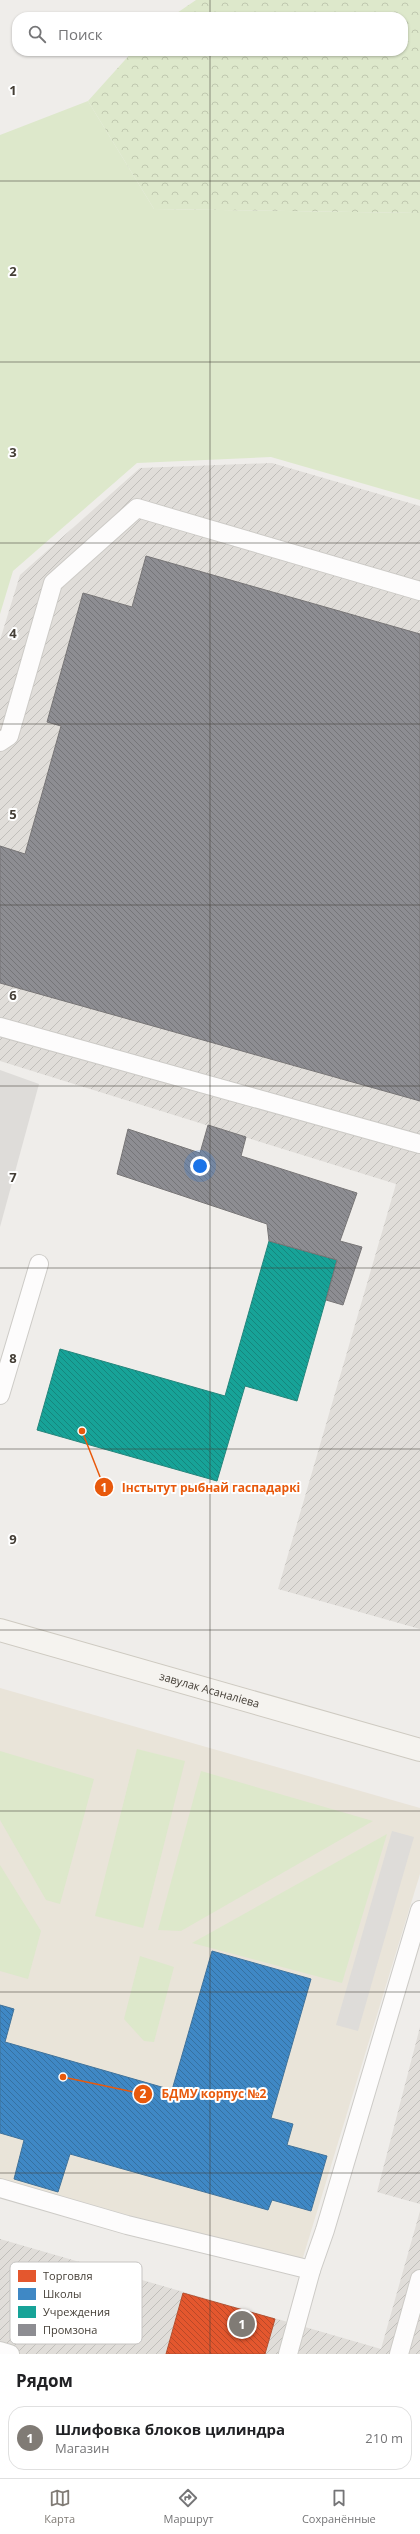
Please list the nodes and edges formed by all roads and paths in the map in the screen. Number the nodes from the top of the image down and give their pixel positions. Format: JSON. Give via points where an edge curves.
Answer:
{"nodes":[{"id":1,"x":420,"y":591,"type":"edge"},
{"id":2,"x":0,"y":742,"type":"edge"},
{"id":3,"x":0,"y":1027,"type":"edge"},
{"id":4,"x":420,"y":1144,"type":"edge"},
{"id":5,"x":39,"y":1264,"type":"dead end"},
{"id":6,"x":0,"y":1395,"type":"edge"},
{"id":7,"x":0,"y":1630,"type":"edge"},
{"id":8,"x":420,"y":1750,"type":"edge"},
{"id":9,"x":420,"y":1910,"type":"edge"},
{"id":10,"x":0,"y":2188,"type":"edge"},
{"id":11,"x":311,"y":2270,"type":"junction"},
{"id":12,"x":420,"y":2279,"type":"edge"},
{"id":13,"x":0,"y":2351,"type":"edge"},
{"id":14,"x":10,"y":2354,"type":"edge"},
{"id":15,"x":288,"y":2354,"type":"edge"},
{"id":16,"x":399,"y":2354,"type":"edge"}],
"edges":[{"from":1,"to":2,"type":"lane","via":[[137,508],[53,583],[9,736]]},
{"from":3,"to":4,"type":"lane"},
{"from":5,"to":6,"type":"lane"},
{"from":7,"to":8,"type":"street","name":"завулак Асаналіева"},
{"from":9,"to":11,"type":"lane"},
{"from":10,"to":11,"type":"lane","via":[[128,2225]]},
{"from":11,"to":15,"type":"lane"},
{"from":12,"to":16,"type":"lane"},
{"from":13,"to":14,"type":"lane"}]}
